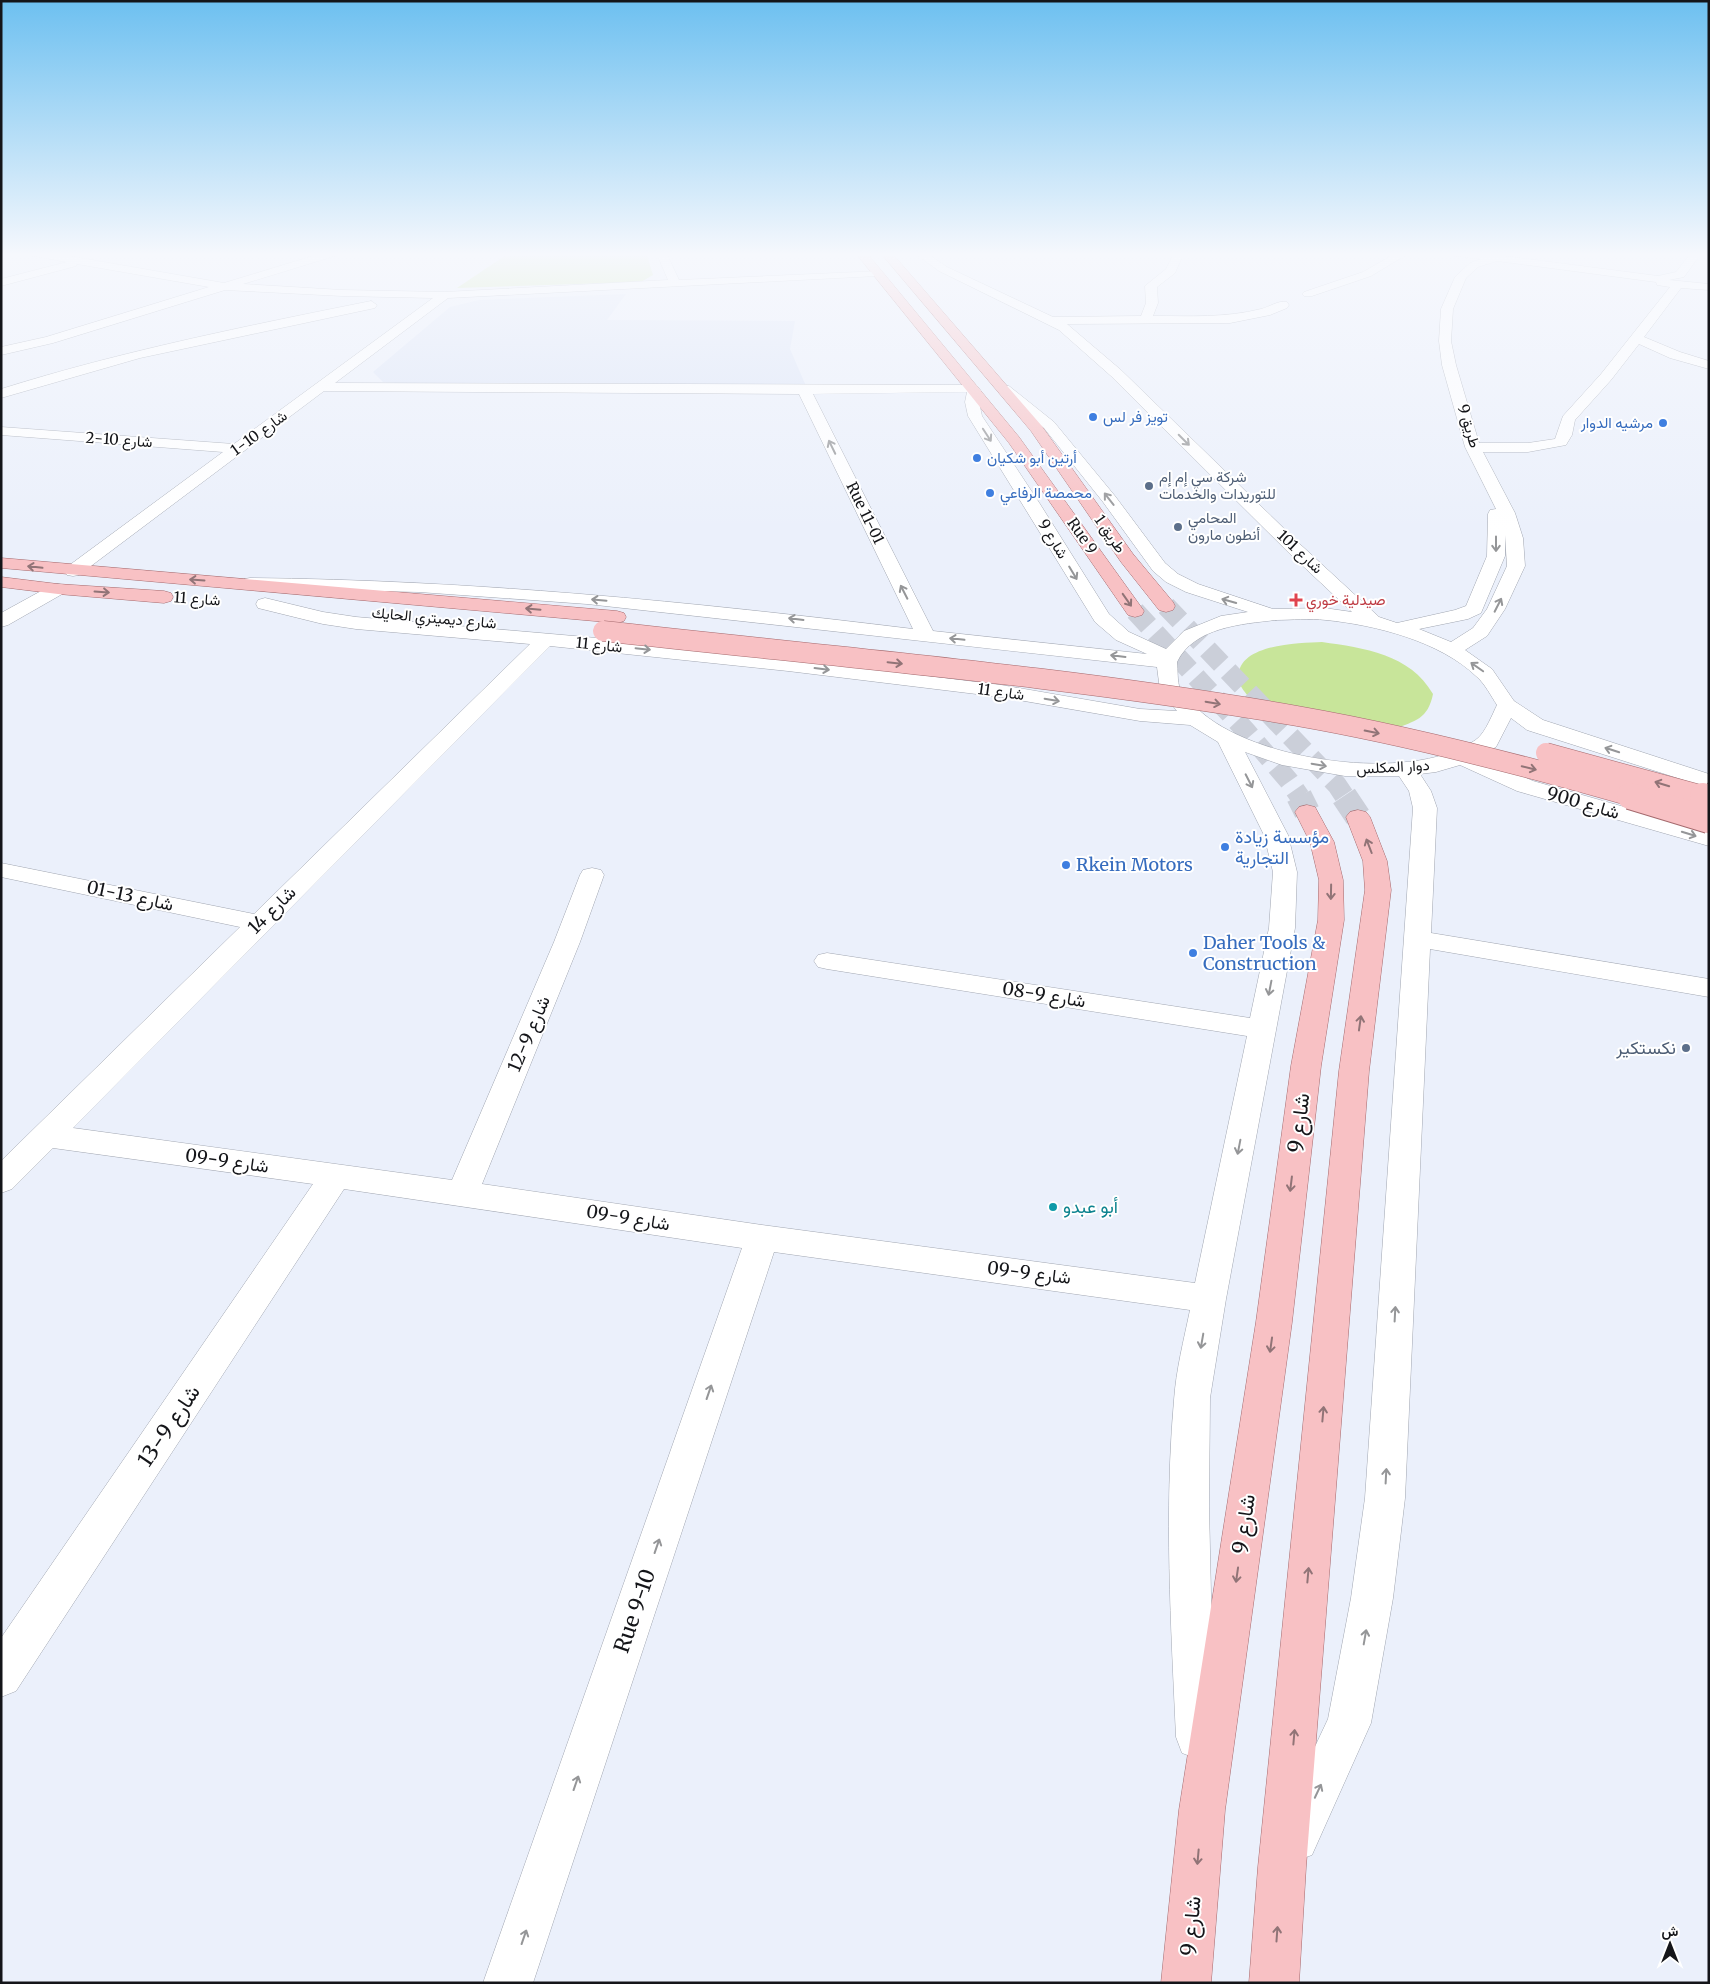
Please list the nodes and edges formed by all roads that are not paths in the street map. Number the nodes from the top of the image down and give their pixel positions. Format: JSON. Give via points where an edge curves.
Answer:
{"nodes":[{"id":1,"x":30,"y":345,"type":"edge"},
{"id":2,"x":190,"y":345,"type":"edge"},
{"id":3,"x":379,"y":345,"type":"edge"},
{"id":4,"x":936,"y":345,"type":"edge"},
{"id":5,"x":965,"y":345,"type":"edge"},
{"id":6,"x":1083,"y":345,"type":"edge"},
{"id":7,"x":1446,"y":345,"type":"edge"},
{"id":8,"x":1631,"y":345,"type":"edge"},
{"id":9,"x":1651,"y":345,"type":"edge"},
{"id":10,"x":1,"y":351,"type":"edge"},
{"id":11,"x":1709,"y":365,"type":"edge"},
{"id":12,"x":323,"y":387,"type":"junction"},
{"id":13,"x":973,"y":389,"type":"junction"},
{"id":14,"x":1004,"y":389,"type":"junction"},
{"id":15,"x":804,"y":390,"type":"junction"},
{"id":16,"x":1,"y":394,"type":"edge"},
{"id":17,"x":1,"y":432,"type":"edge"},
{"id":18,"x":1473,"y":447,"type":"junction"},
{"id":19,"x":237,"y":449,"type":"junction"},
{"id":20,"x":1496,"y":495,"type":"junction"},
{"id":21,"x":1,"y":563,"type":"edge"},
{"id":22,"x":72,"y":571,"type":"junction"},
{"id":23,"x":1,"y":582,"type":"edge"},
{"id":24,"x":233,"y":583,"type":"junction"},
{"id":25,"x":58,"y":589,"type":"junction"},
{"id":26,"x":186,"y":598,"type":"dead end"},
{"id":27,"x":255,"y":603,"type":"joint"},
{"id":28,"x":1166,"y":606,"type":"tunnel mouth"},
{"id":29,"x":1135,"y":611,"type":"tunnel mouth"},
{"id":30,"x":1276,"y":614,"type":"junction"},
{"id":31,"x":1,"y":621,"type":"edge"},
{"id":32,"x":1372,"y":621,"type":"junction"},
{"id":33,"x":610,"y":624,"type":"junction"},
{"id":34,"x":1398,"y":628,"type":"junction"},
{"id":35,"x":926,"y":636,"type":"junction"},
{"id":36,"x":545,"y":640,"type":"junction"},
{"id":37,"x":1452,"y":650,"type":"junction"},
{"id":38,"x":1168,"y":659,"type":"junction"},
{"id":39,"x":1507,"y":705,"type":"junction"},
{"id":40,"x":1195,"y":719,"type":"junction"},
{"id":41,"x":1227,"y":738,"type":"junction"},
{"id":42,"x":1461,"y":757,"type":"junction"},
{"id":43,"x":1406,"y":769,"type":"junction"},
{"id":44,"x":1709,"y":781,"type":"edge"},
{"id":45,"x":1709,"y":798,"type":"edge"},
{"id":46,"x":1307,"y":812,"type":"tunnel mouth"},
{"id":47,"x":1358,"y":817,"type":"tunnel mouth"},
{"id":48,"x":1709,"y":820,"type":"edge"},
{"id":49,"x":1709,"y":840,"type":"edge"},
{"id":50,"x":592,"y":875,"type":"dead end"},
{"id":51,"x":7,"y":876,"type":"edge"},
{"id":52,"x":258,"y":923,"type":"junction"},
{"id":53,"x":1417,"y":939,"type":"junction"},
{"id":54,"x":827,"y":961,"type":"dead end"},
{"id":55,"x":1709,"y":988,"type":"edge"},
{"id":56,"x":1262,"y":1029,"type":"junction"},
{"id":57,"x":47,"y":1136,"type":"junction"},
{"id":58,"x":336,"y":1176,"type":"junction"},
{"id":59,"x":1,"y":1181,"type":"edge"},
{"id":60,"x":462,"y":1193,"type":"junction"},
{"id":61,"x":762,"y":1238,"type":"junction"},
{"id":62,"x":1209,"y":1299,"type":"junction"},
{"id":63,"x":1,"y":1676,"type":"edge"},
{"id":64,"x":1202,"y":1810,"type":"junction"},
{"id":65,"x":1282,"y":1867,"type":"junction"},
{"id":66,"x":508,"y":1983,"type":"edge"},
{"id":67,"x":1186,"y":1983,"type":"edge"},
{"id":68,"x":1274,"y":1983,"type":"edge"}],
"edges":[{"from":1,"to":10,"type":"street"},
{"from":2,"to":16,"type":"street","via":[[96,366]]},
{"from":3,"to":12,"type":"street","name":"شارع 10-1"},
{"from":4,"to":13,"type":"main road"},
{"from":5,"to":14,"type":"main road","name":"طريق 1"},
{"from":6,"to":32,"type":"street","name":"شارع 101","one_way":true,"via":[[1116,373]]},
{"from":7,"to":18,"type":"street","name":"طريق 9"},
{"from":8,"to":18,"type":"street","via":[[1568,419],[1561,442],[1549,446]]},
{"from":9,"to":11,"type":"street"},
{"from":12,"to":15,"type":"street"},
{"from":12,"to":19,"type":"street","name":"شارع 10-1"},
{"from":13,"to":15,"type":"street"},
{"from":13,"to":29,"type":"main road","name":"Rue 9","one_way":true,"via":[[1036,469]]},
{"from":13,"to":38,"type":"street","name":"شارع 9","one_way":true,"via":[[975,416],[1098,613],[1119,636]]},
{"from":14,"to":28,"type":"main road","name":"طريق 1","via":[[1036,428],[1127,558]]},
{"from":30,"to":14,"type":"street","one_way":true,"via":[[1199,591],[1172,578],[1159,567],[1049,425]]},
{"from":35,"to":15,"type":"street","name":"Rue 11-01","one_way":true},
{"from":17,"to":19,"type":"street","name":"شارع 10-2"},
{"from":18,"to":20,"type":"street","name":"طريق 9"},
{"from":19,"to":22,"type":"street","name":"شارع 10-1"},
{"from":20,"to":34,"type":"street","name":"طريق 9","one_way":true,"via":[[1496,556],[1474,609]]},
{"from":37,"to":20,"type":"street","name":"طريق 9","one_way":true,"via":[[1480,632],[1496,609],[1516,566],[1507,513]]},
{"from":22,"to":21,"type":"main road","name":"شارع 11","one_way":true},
{"from":24,"to":22,"type":"main road","name":"شارع 11","one_way":true},
{"from":23,"to":25,"type":"main road","name":"شارع 11"},
{"from":33,"to":24,"type":"main road","name":"شارع 11","one_way":true},
{"from":35,"to":24,"type":"street","name":"شارع 11","one_way":true,"via":[[755,614],[596,600],[330,582]]},
{"from":25,"to":26,"type":"main road","name":"شارع 11","one_way":true},
{"from":25,"to":31,"type":"street"},
{"from":27,"to":33,"type":"main road","name":"شارع ديميتري الحايك"},
{"from":27,"to":36,"type":"street","name":"شارع 11","via":[[356,623]]},
{"from":30,"to":32,"type":"street","via":[[1324,614]]},
{"from":30,"to":38,"type":"street","via":[[1228,620],[1200,631],[1191,635]]},
{"from":32,"to":34,"type":"street"},
{"from":45,"to":33,"type":"main road","one_way":true,"bridge":true,"via":[[1539,751],[1323,704],[1188,682],[1007,659]]},
{"from":33,"to":48,"type":"main road","one_way":true,"bridge":true,"via":[[1204,701],[1303,718],[1414,740],[1546,772]]},
{"from":34,"to":37,"type":"street"},
{"from":38,"to":35,"type":"street","name":"شارع 11","one_way":true},
{"from":36,"to":40,"type":"street","name":"شارع 11","one_way":true,"via":[[778,664],[981,689],[1140,715]]},
{"from":36,"to":52,"type":"street","name":"شارع 14"},
{"from":39,"to":37,"type":"street","one_way":true,"via":[[1485,673]]},
{"from":38,"to":40,"type":"street","name":"دوار المكلس","via":[[1170,690]]},
{"from":39,"to":42,"type":"street","name":"دوار المكلس","via":[[1488,742]]},
{"from":44,"to":39,"type":"street","one_way":true,"via":[[1535,725]]},
{"from":40,"to":41,"type":"street","name":"دوار المكلس"},
{"from":41,"to":43,"type":"street","name":"دوار المكلس","one_way":true,"via":[[1282,758],[1345,769]]},
{"from":41,"to":56,"type":"street","one_way":true,"via":[[1276,835],[1285,872],[1282,928]]},
{"from":42,"to":43,"type":"street","name":"دوار المكلس"},
{"from":42,"to":49,"type":"street","name":"شارع 900","one_way":true,"via":[[1526,786]]},
{"from":43,"to":53,"type":"street","via":[[1420,791],[1425,808]]},
{"from":46,"to":64,"type":"main road","name":"شارع 9","one_way":true,"via":[[1322,842],[1331,880],[1331,920],[1306,1066],[1274,1322]]},
{"from":65,"to":47,"type":"main road","one_way":true,"via":[[1353,1081],[1378,890],[1375,861]]},
{"from":50,"to":60,"type":"street","name":"شارع 9-12"},
{"from":51,"to":52,"type":"street","name":"شارع 13-01"},
{"from":52,"to":57,"type":"street","name":"شارع 14"},
{"from":53,"to":55,"type":"street"},
{"from":65,"to":53,"type":"street","one_way":true,"via":[[1349,1723],[1372,1598],[1385,1498]]},
{"from":54,"to":56,"type":"street","name":"شارع 9-08"},
{"from":56,"to":62,"type":"street","one_way":true},
{"from":57,"to":58,"type":"street","name":"شارع 9-09"},
{"from":57,"to":59,"type":"street","name":"شارع 14"},
{"from":58,"to":60,"type":"street","name":"شارع 9-09"},
{"from":58,"to":63,"type":"street","name":"شارع 9-13"},
{"from":60,"to":61,"type":"street","name":"شارع 9-09"},
{"from":61,"to":62,"type":"street","name":"شارع 9-09"},
{"from":66,"to":61,"type":"street","name":"Rue 9-10","one_way":true},
{"from":62,"to":64,"type":"street","one_way":true,"via":[[1192,1398],[1189,1506],[1190,1595]]},
{"from":64,"to":67,"type":"main road","name":"شارع 9","one_way":true},
{"from":68,"to":65,"type":"main road","one_way":true}]}
